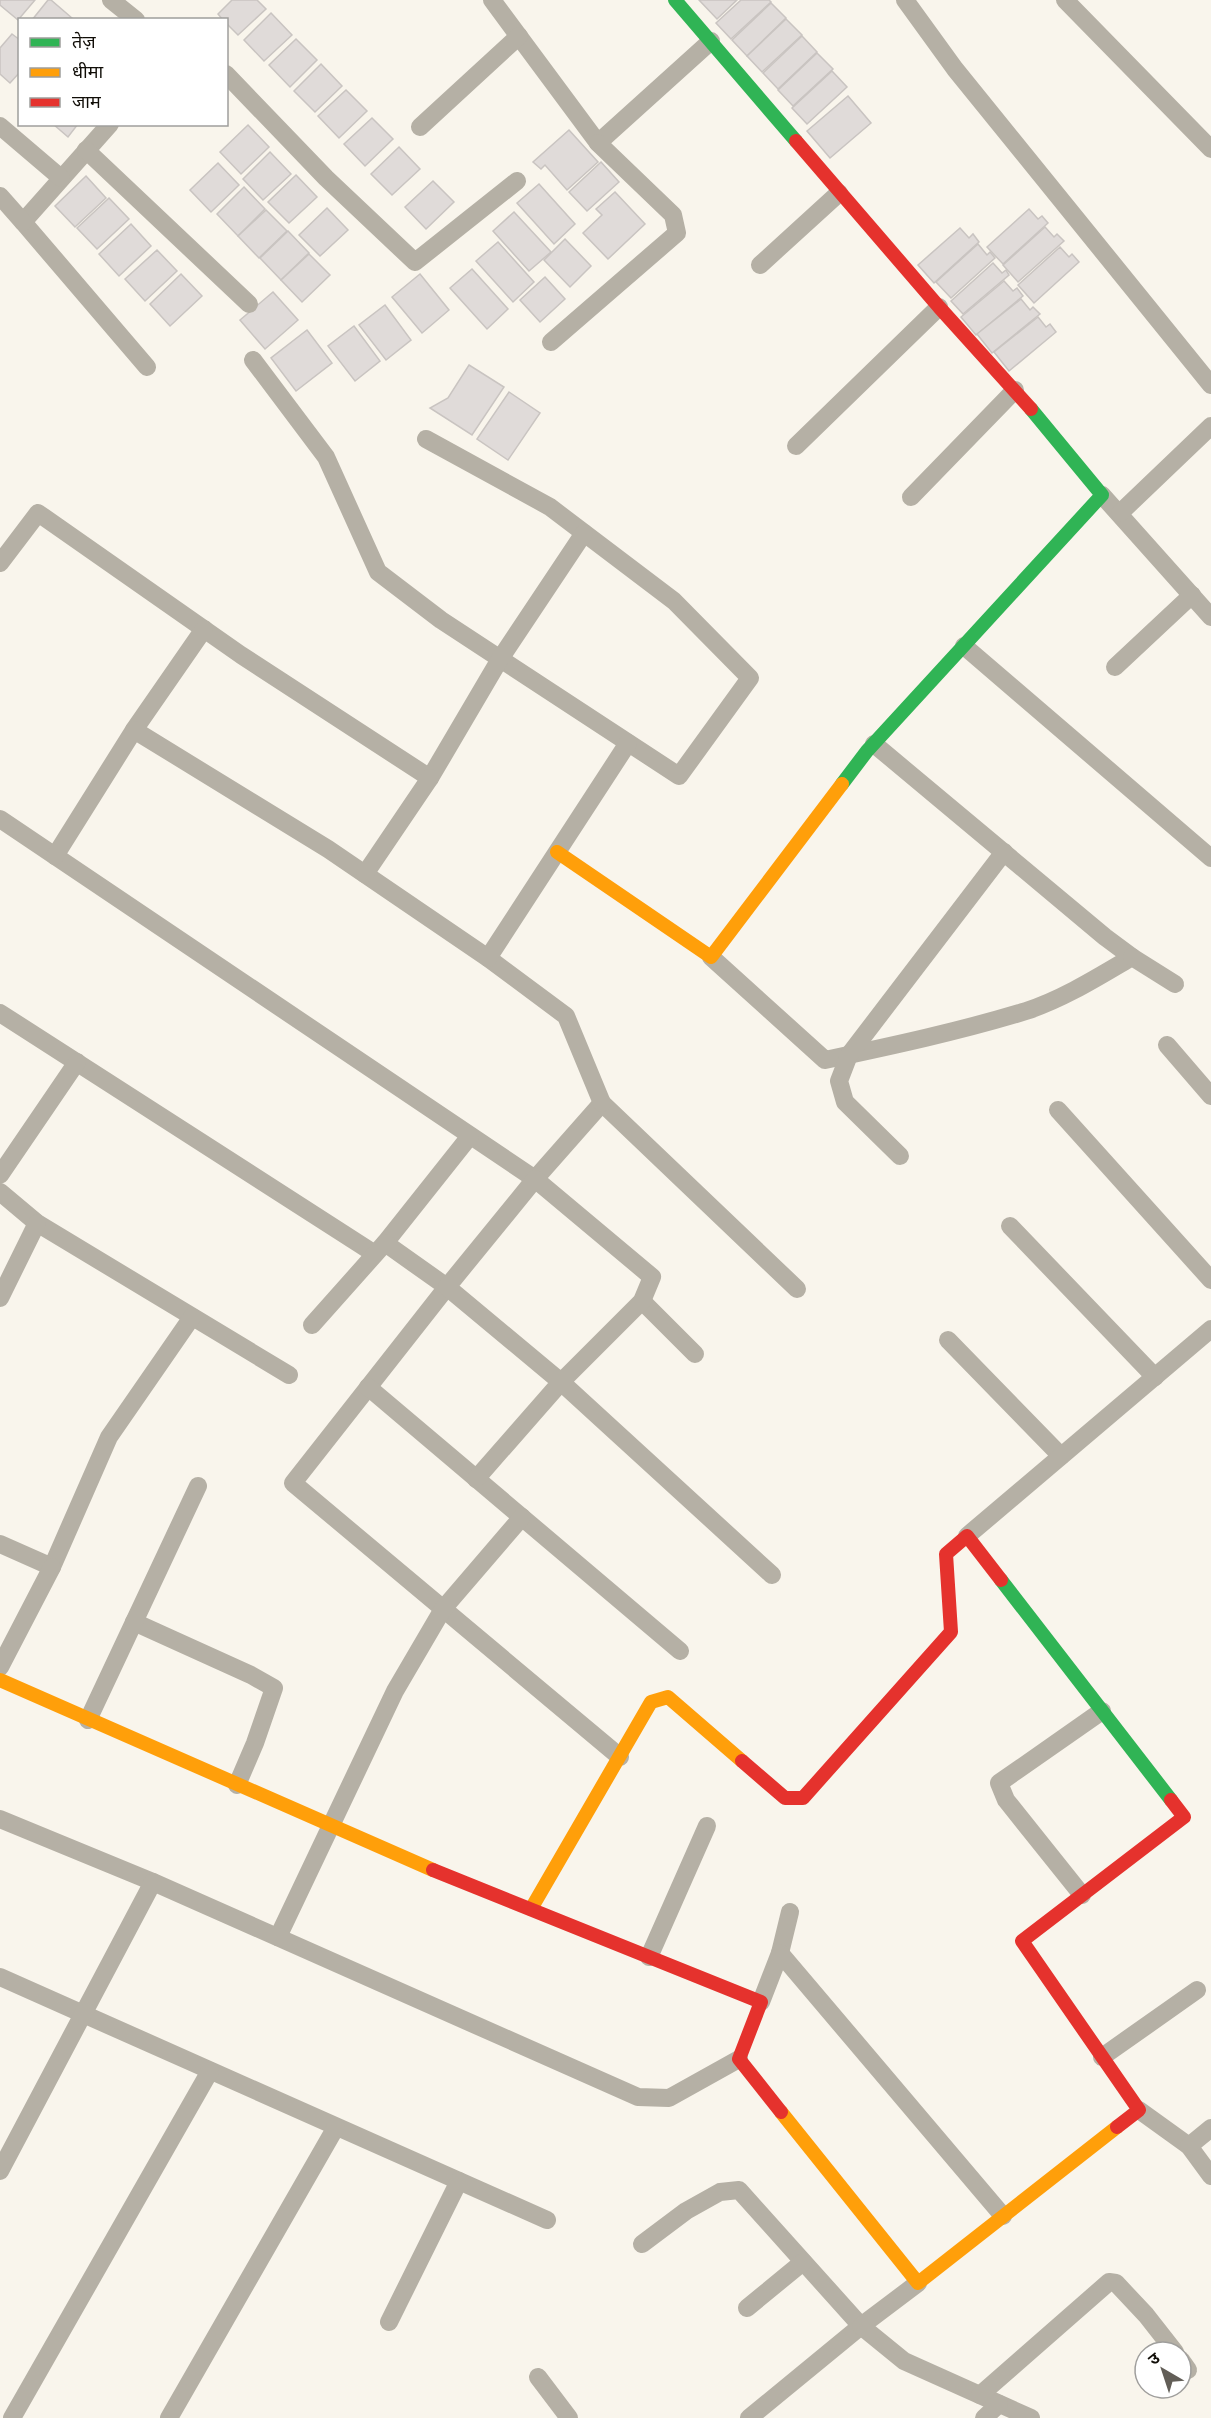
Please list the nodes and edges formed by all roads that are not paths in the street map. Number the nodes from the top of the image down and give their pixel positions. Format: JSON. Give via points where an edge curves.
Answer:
{"nodes":[{"id":1,"x":111,"y":0,"type":"edge"},
{"id":2,"x":492,"y":0,"type":"edge"},
{"id":3,"x":675,"y":0,"type":"edge"},
{"id":4,"x":905,"y":0,"type":"edge"},
{"id":5,"x":1065,"y":0,"type":"edge"},
{"id":6,"x":134,"y":18,"type":"edge"},
{"id":7,"x":519,"y":36,"type":"junction"},
{"id":8,"x":711,"y":41,"type":"junction"},
{"id":9,"x":228,"y":77,"type":"edge"},
{"id":10,"x":0,"y":126,"type":"edge"},
{"id":11,"x":108,"y":126,"type":"edge"},
{"id":12,"x":420,"y":127,"type":"dead end"},
{"id":13,"x":598,"y":143,"type":"junction"},
{"id":14,"x":1211,"y":149,"type":"edge"},
{"id":15,"x":87,"y":150,"type":"junction"},
{"id":16,"x":61,"y":178,"type":"junction"},
{"id":17,"x":517,"y":181,"type":"dead end"},
{"id":18,"x":840,"y":193,"type":"junction"},
{"id":19,"x":0,"y":196,"type":"edge"},
{"id":20,"x":23,"y":222,"type":"junction"},
{"id":21,"x":760,"y":265,"type":"dead end"},
{"id":22,"x":249,"y":304,"type":"dead end"},
{"id":23,"x":939,"y":307,"type":"junction"},
{"id":24,"x":551,"y":342,"type":"dead end"},
{"id":25,"x":253,"y":360,"type":"dead end"},
{"id":26,"x":147,"y":367,"type":"dead end"},
{"id":27,"x":1211,"y":385,"type":"edge"},
{"id":28,"x":1015,"y":390,"type":"junction"},
{"id":29,"x":1211,"y":426,"type":"edge"},
{"id":30,"x":426,"y":439,"type":"dead end"},
{"id":31,"x":796,"y":446,"type":"dead end"},
{"id":32,"x":1102,"y":495,"type":"junction"},
{"id":33,"x":911,"y":497,"type":"dead end"},
{"id":34,"x":1120,"y":513,"type":"junction"},
{"id":35,"x":585,"y":533,"type":"junction"},
{"id":36,"x":0,"y":563,"type":"edge"},
{"id":37,"x":1192,"y":595,"type":"junction"},
{"id":38,"x":1211,"y":616,"type":"edge"},
{"id":39,"x":204,"y":629,"type":"junction"},
{"id":40,"x":964,"y":646,"type":"junction"},
{"id":41,"x":500,"y":659,"type":"junction"},
{"id":42,"x":1115,"y":667,"type":"dead end"},
{"id":43,"x":134,"y":730,"type":"junction"},
{"id":44,"x":628,"y":743,"type":"junction"},
{"id":45,"x":874,"y":744,"type":"junction"},
{"id":46,"x":430,"y":778,"type":"junction"},
{"id":47,"x":0,"y":819,"type":"edge"},
{"id":48,"x":557,"y":852,"type":"junction"},
{"id":49,"x":1004,"y":852,"type":"junction"},
{"id":50,"x":55,"y":856,"type":"junction"},
{"id":51,"x":1211,"y":858,"type":"edge"},
{"id":52,"x":365,"y":874,"type":"junction"},
{"id":53,"x":711,"y":957,"type":"junction"},
{"id":54,"x":1132,"y":957,"type":"junction"},
{"id":55,"x":488,"y":958,"type":"junction"},
{"id":56,"x":1175,"y":984,"type":"dead end"},
{"id":57,"x":0,"y":1013,"type":"edge"},
{"id":58,"x":1167,"y":1045,"type":"dead end"},
{"id":59,"x":849,"y":1055,"type":"junction"},
{"id":60,"x":77,"y":1062,"type":"junction"},
{"id":61,"x":1211,"y":1096,"type":"edge"},
{"id":62,"x":602,"y":1103,"type":"junction"},
{"id":63,"x":1058,"y":1110,"type":"dead end"},
{"id":64,"x":470,"y":1136,"type":"junction"},
{"id":65,"x":900,"y":1156,"type":"dead end"},
{"id":66,"x":0,"y":1175,"type":"edge"},
{"id":67,"x":535,"y":1179,"type":"junction"},
{"id":68,"x":0,"y":1192,"type":"edge"},
{"id":69,"x":37,"y":1223,"type":"junction"},
{"id":70,"x":1010,"y":1226,"type":"dead end"},
{"id":71,"x":380,"y":1248,"type":"junction"},
{"id":72,"x":1211,"y":1280,"type":"edge"},
{"id":73,"x":447,"y":1287,"type":"junction"},
{"id":74,"x":796,"y":1288,"type":"dead end"},
{"id":75,"x":0,"y":1298,"type":"edge"},
{"id":76,"x":642,"y":1301,"type":"junction"},
{"id":77,"x":192,"y":1317,"type":"junction"},
{"id":78,"x":312,"y":1325,"type":"dead end"},
{"id":79,"x":1211,"y":1329,"type":"edge"},
{"id":80,"x":948,"y":1340,"type":"dead end"},
{"id":81,"x":695,"y":1354,"type":"dead end"},
{"id":82,"x":289,"y":1375,"type":"dead end"},
{"id":83,"x":1155,"y":1377,"type":"junction"},
{"id":84,"x":561,"y":1382,"type":"junction"},
{"id":85,"x":368,"y":1388,"type":"junction"},
{"id":86,"x":1062,"y":1456,"type":"junction"},
{"id":87,"x":476,"y":1479,"type":"junction"},
{"id":88,"x":198,"y":1486,"type":"dead end"},
{"id":89,"x":522,"y":1517,"type":"junction"},
{"id":90,"x":967,"y":1536,"type":"junction"},
{"id":91,"x":0,"y":1544,"type":"edge"},
{"id":92,"x":52,"y":1567,"type":"junction"},
{"id":93,"x":772,"y":1575,"type":"dead end"},
{"id":94,"x":443,"y":1609,"type":"junction"},
{"id":95,"x":134,"y":1622,"type":"junction"},
{"id":96,"x":680,"y":1651,"type":"dead end"},
{"id":97,"x":0,"y":1666,"type":"edge"},
{"id":98,"x":0,"y":1680,"type":"edge"},
{"id":99,"x":1102,"y":1711,"type":"junction"},
{"id":100,"x":88,"y":1719,"type":"junction"},
{"id":101,"x":620,"y":1756,"type":"junction"},
{"id":102,"x":237,"y":1785,"type":"junction"},
{"id":103,"x":0,"y":1819,"type":"edge"},
{"id":104,"x":332,"y":1825,"type":"junction"},
{"id":105,"x":707,"y":1826,"type":"dead end"},
{"id":106,"x":153,"y":1882,"type":"junction"},
{"id":107,"x":1082,"y":1895,"type":"junction"},
{"id":108,"x":531,"y":1910,"type":"junction"},
{"id":109,"x":790,"y":1912,"type":"dead end"},
{"id":110,"x":278,"y":1937,"type":"junction"},
{"id":111,"x":780,"y":1953,"type":"junction"},
{"id":112,"x":649,"y":1957,"type":"junction"},
{"id":113,"x":0,"y":1977,"type":"edge"},
{"id":114,"x":1197,"y":1990,"type":"dead end"},
{"id":115,"x":761,"y":2002,"type":"junction"},
{"id":116,"x":83,"y":2014,"type":"junction"},
{"id":117,"x":1102,"y":2057,"type":"junction"},
{"id":118,"x":739,"y":2059,"type":"junction"},
{"id":119,"x":210,"y":2071,"type":"junction"},
{"id":120,"x":1139,"y":2110,"type":"junction"},
{"id":121,"x":336,"y":2127,"type":"junction"},
{"id":122,"x":1211,"y":2128,"type":"edge"},
{"id":123,"x":1189,"y":2146,"type":"junction"},
{"id":124,"x":0,"y":2171,"type":"edge"},
{"id":125,"x":1211,"y":2176,"type":"edge"},
{"id":126,"x":459,"y":2181,"type":"junction"},
{"id":127,"x":1003,"y":2216,"type":"junction"},
{"id":128,"x":547,"y":2220,"type":"dead end"},
{"id":129,"x":642,"y":2244,"type":"dead end"},
{"id":130,"x":803,"y":2262,"type":"junction"},
{"id":131,"x":918,"y":2283,"type":"junction"},
{"id":132,"x":747,"y":2308,"type":"dead end"},
{"id":133,"x":389,"y":2322,"type":"dead end"},
{"id":134,"x":861,"y":2326,"type":"junction"},
{"id":135,"x":1166,"y":2340,"type":"edge"},
{"id":136,"x":538,"y":2377,"type":"dead end"},
{"id":137,"x":980,"y":2395,"type":"junction"},
{"id":138,"x":999,"y":2404,"type":"junction"},
{"id":139,"x":12,"y":2418,"type":"edge"},
{"id":140,"x":169,"y":2418,"type":"edge"},
{"id":141,"x":569,"y":2418,"type":"edge"},
{"id":142,"x":749,"y":2418,"type":"edge"},
{"id":143,"x":984,"y":2418,"type":"edge"},
{"id":144,"x":1031,"y":2418,"type":"edge"}],
"edges":[{"from":1,"to":6,"type":"street"},
{"from":2,"to":7,"type":"street"},
{"from":3,"to":8,"type":"street"},
{"from":4,"to":27,"type":"street","via":[[956,69]]},
{"from":5,"to":14,"type":"street"},
{"from":7,"to":12,"type":"street"},
{"from":7,"to":13,"type":"street"},
{"from":8,"to":13,"type":"street"},
{"from":8,"to":18,"type":"street"},
{"from":9,"to":17,"type":"street","via":[[415,262]]},
{"from":10,"to":16,"type":"street"},
{"from":11,"to":15,"type":"street"},
{"from":13,"to":24,"type":"street","via":[[673,215],[677,233]]},
{"from":15,"to":16,"type":"street"},
{"from":15,"to":22,"type":"street"},
{"from":16,"to":20,"type":"street"},
{"from":18,"to":21,"type":"street"},
{"from":18,"to":23,"type":"street"},
{"from":19,"to":20,"type":"street"},
{"from":20,"to":26,"type":"street"},
{"from":23,"to":28,"type":"street"},
{"from":23,"to":31,"type":"street"},
{"from":25,"to":41,"type":"street","via":[[326,457],[378,572]]},
{"from":28,"to":32,"type":"street"},
{"from":28,"to":33,"type":"street"},
{"from":29,"to":34,"type":"street"},
{"from":30,"to":35,"type":"street","via":[[550,507]]},
{"from":32,"to":34,"type":"street"},
{"from":32,"to":40,"type":"street"},
{"from":34,"to":37,"type":"street"},
{"from":35,"to":41,"type":"street"},
{"from":35,"to":44,"type":"street","via":[[674,601],[750,678],[679,776]]},
{"from":36,"to":39,"type":"street","via":[[38,513]]},
{"from":37,"to":38,"type":"street"},
{"from":37,"to":42,"type":"street"},
{"from":39,"to":43,"type":"street"},
{"from":39,"to":46,"type":"street"},
{"from":40,"to":45,"type":"street"},
{"from":40,"to":51,"type":"street"},
{"from":41,"to":44,"type":"street"},
{"from":41,"to":46,"type":"street"},
{"from":43,"to":50,"type":"street"},
{"from":43,"to":52,"type":"street"},
{"from":44,"to":48,"type":"street"},
{"from":45,"to":49,"type":"street"},
{"from":45,"to":53,"type":"street"},
{"from":46,"to":52,"type":"street"},
{"from":47,"to":50,"type":"street"},
{"from":48,"to":53,"type":"street"},
{"from":48,"to":55,"type":"street"},
{"from":49,"to":54,"type":"street"},
{"from":49,"to":59,"type":"street"},
{"from":50,"to":64,"type":"street"},
{"from":52,"to":55,"type":"street"},
{"from":53,"to":59,"type":"street","via":[[825,1060]]},
{"from":54,"to":56,"type":"street"},
{"from":54,"to":59,"type":"street","via":[[1027,1011]]},
{"from":55,"to":62,"type":"street","via":[[566,1016]]},
{"from":57,"to":60,"type":"street"},
{"from":58,"to":61,"type":"street"},
{"from":59,"to":65,"type":"street","via":[[838,1082],[845,1102]]},
{"from":60,"to":66,"type":"street"},
{"from":60,"to":71,"type":"street"},
{"from":62,"to":67,"type":"street"},
{"from":62,"to":74,"type":"street"},
{"from":63,"to":72,"type":"street"},
{"from":64,"to":67,"type":"street"},
{"from":64,"to":71,"type":"street"},
{"from":67,"to":73,"type":"street"},
{"from":67,"to":76,"type":"street","via":[[652,1277]]},
{"from":68,"to":69,"type":"street"},
{"from":69,"to":75,"type":"street"},
{"from":69,"to":77,"type":"street"},
{"from":70,"to":83,"type":"street"},
{"from":71,"to":73,"type":"street"},
{"from":71,"to":78,"type":"street"},
{"from":73,"to":84,"type":"street"},
{"from":73,"to":85,"type":"street"},
{"from":76,"to":81,"type":"street"},
{"from":76,"to":84,"type":"street"},
{"from":77,"to":82,"type":"street"},
{"from":77,"to":92,"type":"street","via":[[109,1437]]},
{"from":79,"to":83,"type":"street"},
{"from":80,"to":86,"type":"street"},
{"from":83,"to":86,"type":"street"},
{"from":84,"to":87,"type":"street"},
{"from":84,"to":93,"type":"street"},
{"from":85,"to":87,"type":"street"},
{"from":85,"to":94,"type":"street","via":[[293,1483]]},
{"from":86,"to":90,"type":"street"},
{"from":87,"to":89,"type":"street"},
{"from":88,"to":95,"type":"street"},
{"from":89,"to":94,"type":"street"},
{"from":89,"to":96,"type":"street"},
{"from":90,"to":99,"type":"street"},
{"from":90,"to":101,"type":"street","via":[[946,1554],[951,1632],[803,1798],[785,1797],[668,1696],[651,1702]]},
{"from":91,"to":92,"type":"street"},
{"from":92,"to":97,"type":"street"},
{"from":94,"to":101,"type":"street"},
{"from":94,"to":104,"type":"street","via":[[395,1691]]},
{"from":95,"to":100,"type":"street"},
{"from":95,"to":102,"type":"street","via":[[274,1688]]},
{"from":98,"to":100,"type":"street"},
{"from":99,"to":107,"type":"street","via":[[1184,1818]]},
{"from":99,"to":107,"type":"street","via":[[999,1783],[1006,1800]]},
{"from":100,"to":102,"type":"street"},
{"from":101,"to":108,"type":"street"},
{"from":102,"to":104,"type":"street"},
{"from":103,"to":106,"type":"street"},
{"from":104,"to":108,"type":"street"},
{"from":104,"to":110,"type":"street"},
{"from":105,"to":112,"type":"street"},
{"from":106,"to":110,"type":"street"},
{"from":106,"to":116,"type":"street"},
{"from":107,"to":117,"type":"street","via":[[1022,1941]]},
{"from":108,"to":112,"type":"street"},
{"from":109,"to":111,"type":"street"},
{"from":110,"to":118,"type":"street","via":[[639,2097],[669,2098]]},
{"from":111,"to":115,"type":"street"},
{"from":111,"to":127,"type":"street"},
{"from":112,"to":115,"type":"street"},
{"from":113,"to":116,"type":"street"},
{"from":114,"to":117,"type":"street"},
{"from":115,"to":118,"type":"street"},
{"from":116,"to":119,"type":"street"},
{"from":116,"to":124,"type":"street"},
{"from":117,"to":120,"type":"street"},
{"from":118,"to":131,"type":"street"},
{"from":119,"to":121,"type":"street"},
{"from":119,"to":139,"type":"street"},
{"from":120,"to":123,"type":"street"},
{"from":120,"to":127,"type":"street"},
{"from":121,"to":126,"type":"street"},
{"from":121,"to":140,"type":"street"},
{"from":122,"to":123,"type":"street"},
{"from":123,"to":125,"type":"street"},
{"from":126,"to":128,"type":"street"},
{"from":126,"to":133,"type":"street"},
{"from":127,"to":131,"type":"street"},
{"from":129,"to":130,"type":"street","via":[[686,2211],[720,2192],[739,2190]]},
{"from":130,"to":132,"type":"street"},
{"from":130,"to":134,"type":"street"},
{"from":131,"to":134,"type":"street"},
{"from":134,"to":137,"type":"street","via":[[904,2361]]},
{"from":134,"to":142,"type":"street"},
{"from":135,"to":137,"type":"street","via":[[1116,2283],[1109,2282]]},
{"from":136,"to":141,"type":"street"},
{"from":137,"to":138,"type":"street"},
{"from":138,"to":143,"type":"street"},
{"from":138,"to":144,"type":"street"}]}
